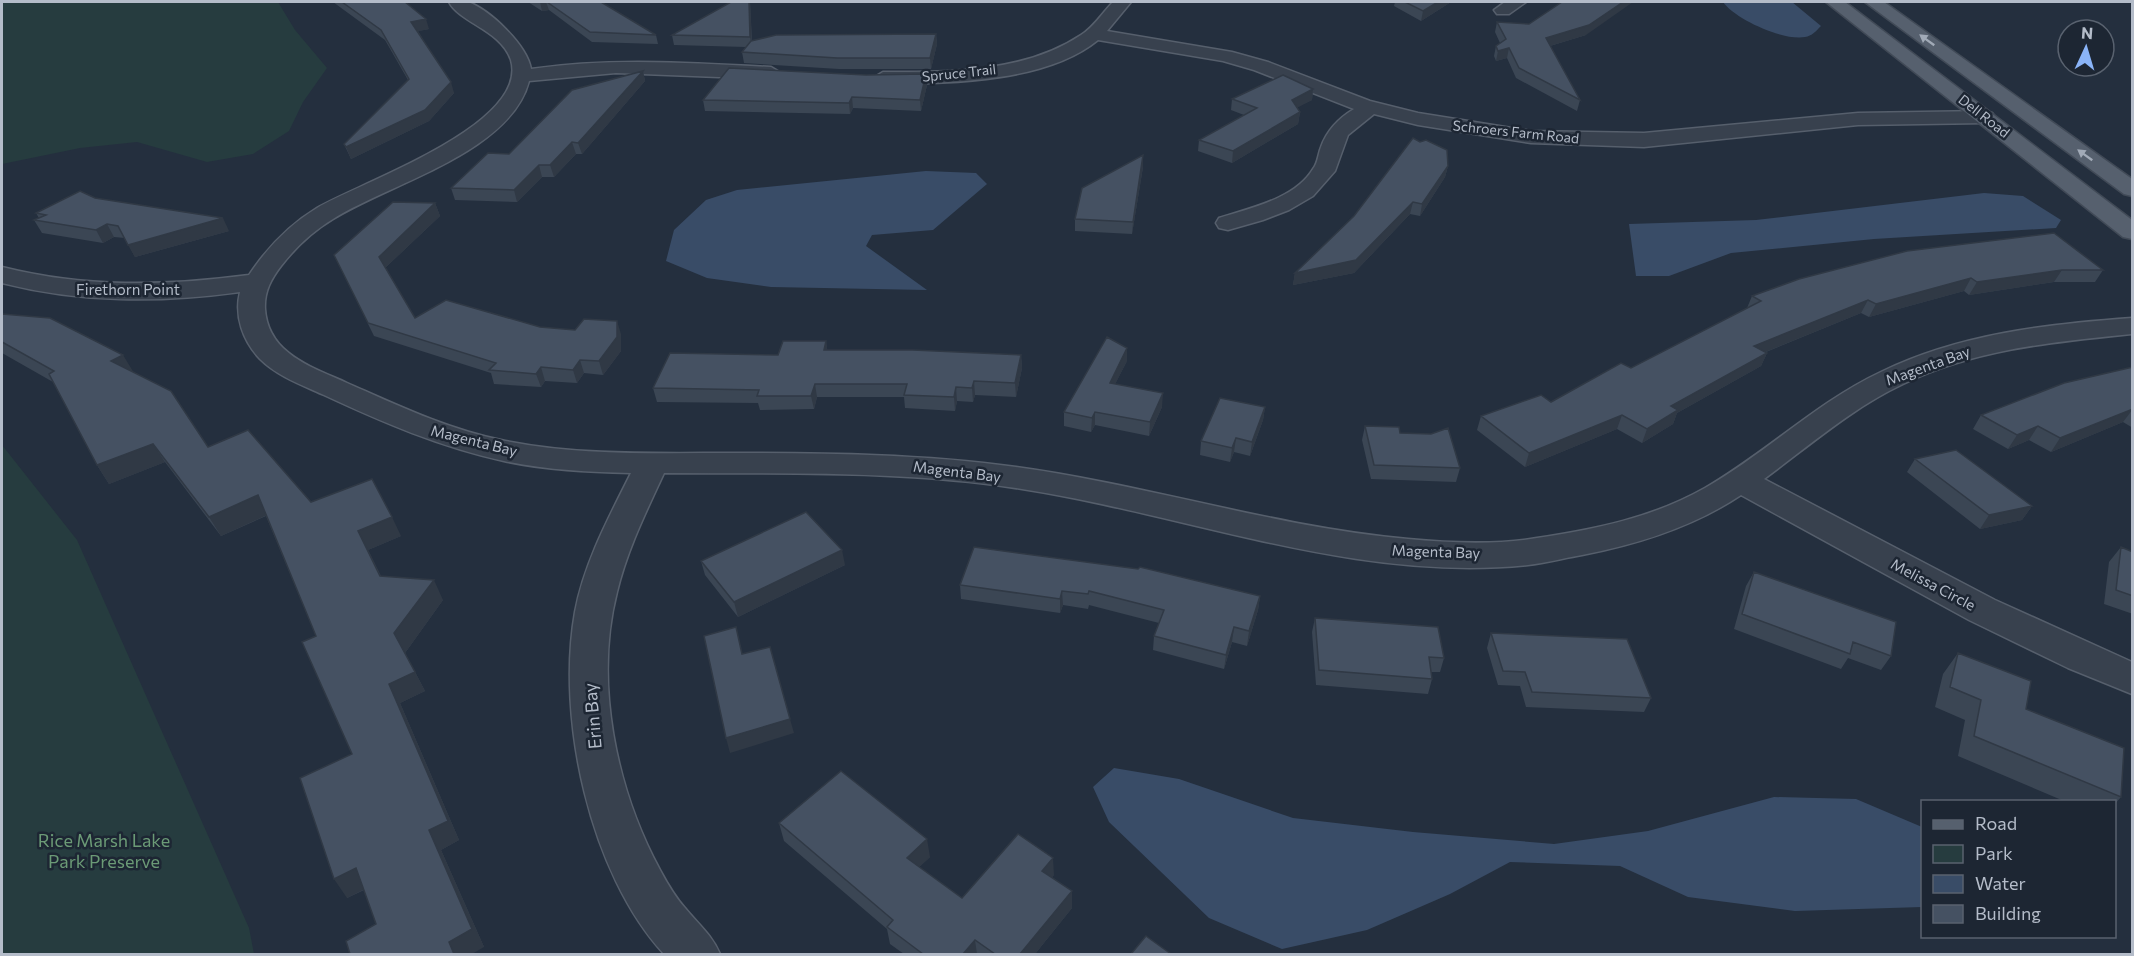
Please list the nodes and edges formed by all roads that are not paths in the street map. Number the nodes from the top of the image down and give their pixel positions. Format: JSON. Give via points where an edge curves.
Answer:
{"nodes":[{"id":1,"x":457,"y":2,"type":"edge"},
{"id":2,"x":1122,"y":2,"type":"edge"},
{"id":3,"x":1835,"y":2,"type":"edge"},
{"id":4,"x":1874,"y":2,"type":"edge"},
{"id":5,"x":1095,"y":34,"type":"junction"},
{"id":6,"x":793,"y":74,"type":"edge"},
{"id":7,"x":523,"y":76,"type":"junction"},
{"id":8,"x":864,"y":77,"type":"edge"},
{"id":9,"x":1371,"y":107,"type":"junction"},
{"id":10,"x":1984,"y":117,"type":"junction"},
{"id":11,"x":2133,"y":189,"type":"edge"},
{"id":12,"x":1228,"y":223,"type":"dead end"},
{"id":13,"x":2133,"y":232,"type":"edge"},
{"id":14,"x":2,"y":275,"type":"edge"},
{"id":15,"x":255,"y":282,"type":"junction"},
{"id":16,"x":2133,"y":326,"type":"edge"},
{"id":17,"x":652,"y":463,"type":"junction"},
{"id":18,"x":1740,"y":480,"type":"junction"},
{"id":19,"x":2133,"y":679,"type":"edge"},
{"id":20,"x":696,"y":954,"type":"edge"}],
"edges":[{"from":1,"to":7,"type":"street","via":[[506,39],[521,63]]},
{"from":2,"to":5,"type":"street","name":"Spruce Trail"},
{"from":3,"to":10,"type":"main road","name":"Dell Road"},
{"from":11,"to":4,"type":"main road","name":"Dell Road","one_way":true},
{"from":5,"to":8,"type":"street","name":"Spruce Trail","via":[[1061,53],[997,69],[919,78]]},
{"from":5,"to":9,"type":"street","name":"Schroers Farm Road","via":[[1234,58]]},
{"from":6,"to":7,"type":"street","via":[[641,67]]},
{"from":7,"to":15,"type":"street","via":[[516,94],[500,115],[473,136],[306,226]]},
{"from":9,"to":10,"type":"street","name":"Schroers Farm Road","via":[[1473,129],[1587,140],[1654,139],[1858,118]]},
{"from":9,"to":12,"type":"street","via":[[1340,132],[1325,169],[1313,185],[1291,200]]},
{"from":10,"to":13,"type":"main road","name":"Dell Road"},
{"from":14,"to":15,"type":"street","name":"Firethorn Point","via":[[61,290],[107,293],[161,292]]},
{"from":15,"to":17,"type":"street","name":"Magenta Bay","via":[[250,305],[255,331],[271,355],[402,420],[451,438],[512,452]]},
{"from":16,"to":18,"type":"street","name":"Magenta Bay","via":[[2013,339],[1950,355],[1893,377],[1845,405]]},
{"from":17,"to":18,"type":"street","name":"Magenta Bay","via":[[850,463],[946,469],[1042,483],[1292,536],[1372,549],[1456,555],[1537,550],[1610,538],[1672,518]]},
{"from":17,"to":20,"type":"street","name":"Erin Bay","via":[[613,548],[594,611],[588,681],[596,757],[620,839],[665,920]]},
{"from":18,"to":19,"type":"street","name":"Melissa Circle","via":[[1953,597],[2073,655]]}]}
